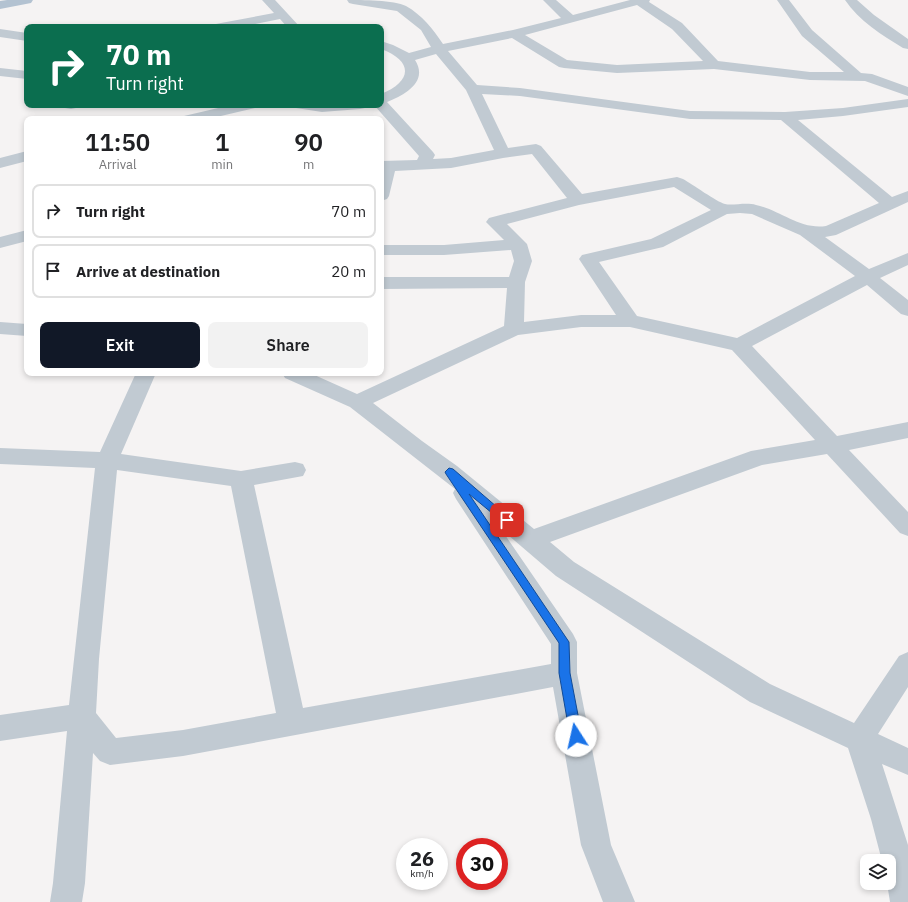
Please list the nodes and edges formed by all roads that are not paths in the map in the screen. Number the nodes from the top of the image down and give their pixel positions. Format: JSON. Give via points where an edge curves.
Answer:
{"nodes":[{"id":1,"x":27,"y":0,"type":"edge"},
{"id":2,"x":268,"y":0,"type":"edge"},
{"id":3,"x":353,"y":0,"type":"edge"},
{"id":4,"x":549,"y":0,"type":"edge"},
{"id":5,"x":642,"y":0,"type":"edge"},
{"id":6,"x":783,"y":0,"type":"edge"},
{"id":7,"x":851,"y":0,"type":"edge"},
{"id":8,"x":0,"y":5,"type":"edge"},
{"id":9,"x":283,"y":15,"type":"junction"},
{"id":10,"x":570,"y":19,"type":"junction"},
{"id":11,"x":236,"y":24,"type":"edge"},
{"id":12,"x":291,"y":24,"type":"edge"},
{"id":13,"x":0,"y":33,"type":"edge"},
{"id":14,"x":514,"y":34,"type":"junction"},
{"id":15,"x":24,"y":37,"type":"edge"},
{"id":16,"x":384,"y":45,"type":"edge"},
{"id":17,"x":908,"y":45,"type":"edge"},
{"id":18,"x":439,"y":49,"type":"junction"},
{"id":19,"x":407,"y":58,"type":"junction"},
{"id":20,"x":714,"y":65,"type":"junction"},
{"id":21,"x":0,"y":72,"type":"edge"},
{"id":22,"x":24,"y":74,"type":"edge"},
{"id":23,"x":858,"y":77,"type":"junction"},
{"id":24,"x":474,"y":90,"type":"junction"},
{"id":25,"x":908,"y":92,"type":"edge"},
{"id":26,"x":384,"y":98,"type":"edge"},
{"id":27,"x":908,"y":103,"type":"edge"},
{"id":28,"x":384,"y":107,"type":"edge"},
{"id":29,"x":238,"y":108,"type":"edge"},
{"id":30,"x":245,"y":108,"type":"edge"},
{"id":31,"x":308,"y":108,"type":"edge"},
{"id":32,"x":345,"y":108,"type":"edge"},
{"id":33,"x":320,"y":113,"type":"edge"},
{"id":34,"x":202,"y":116,"type":"edge"},
{"id":35,"x":237,"y":116,"type":"edge"},
{"id":36,"x":785,"y":116,"type":"junction"},
{"id":37,"x":503,"y":153,"type":"junction"},
{"id":38,"x":24,"y":157,"type":"edge"},
{"id":39,"x":0,"y":162,"type":"edge"},
{"id":40,"x":384,"y":166,"type":"edge"},
{"id":41,"x":908,"y":196,"type":"edge"},
{"id":42,"x":578,"y":200,"type":"junction"},
{"id":43,"x":890,"y":204,"type":"junction"},
{"id":44,"x":723,"y":210,"type":"junction"},
{"id":45,"x":807,"y":232,"type":"junction"},
{"id":46,"x":24,"y":236,"type":"edge"},
{"id":47,"x":0,"y":243,"type":"edge"},
{"id":48,"x":518,"y":244,"type":"junction"},
{"id":49,"x":384,"y":250,"type":"edge"},
{"id":50,"x":908,"y":258,"type":"edge"},
{"id":51,"x":868,"y":277,"type":"junction"},
{"id":52,"x":516,"y":282,"type":"junction"},
{"id":53,"x":384,"y":283,"type":"edge"},
{"id":54,"x":908,"y":310,"type":"edge"},
{"id":55,"x":630,"y":321,"type":"junction"},
{"id":56,"x":0,"y":328,"type":"edge"},
{"id":57,"x":514,"y":329,"type":"junction"},
{"id":58,"x":24,"y":330,"type":"edge"},
{"id":59,"x":739,"y":345,"type":"junction"},
{"id":60,"x":145,"y":376,"type":"edge"},
{"id":61,"x":299,"y":376,"type":"edge"},
{"id":62,"x":357,"y":402,"type":"junction"},
{"id":63,"x":908,"y":430,"type":"edge"},
{"id":64,"x":833,"y":445,"type":"junction"},
{"id":65,"x":0,"y":456,"type":"edge"},
{"id":66,"x":108,"y":460,"type":"junction"},
{"id":67,"x":295,"y":470,"type":"dead end"},
{"id":68,"x":449,"y":472,"type":"junction"},
{"id":69,"x":241,"y":479,"type":"junction"},
{"id":70,"x":908,"y":527,"type":"edge"},
{"id":71,"x":530,"y":540,"type":"junction"},
{"id":72,"x":908,"y":664,"type":"edge"},
{"id":73,"x":564,"y":673,"type":"junction"},
{"id":74,"x":81,"y":716,"type":"junction"},
{"id":75,"x":292,"y":722,"type":"junction"},
{"id":76,"x":0,"y":728,"type":"edge"},
{"id":77,"x":859,"y":739,"type":"junction"},
{"id":78,"x":908,"y":762,"type":"edge"},
{"id":79,"x":66,"y":902,"type":"edge"},
{"id":80,"x":619,"y":902,"type":"edge"},
{"id":81,"x":906,"y":902,"type":"edge"}],
"edges":[{"from":1,"to":8,"type":"main road"},
{"from":2,"to":9,"type":"street"},
{"from":3,"to":18,"type":"street","via":[[401,8],[426,28]]},
{"from":4,"to":10,"type":"street"},
{"from":5,"to":10,"type":"street"},
{"from":5,"to":20,"type":"street","via":[[676,26]]},
{"from":6,"to":23,"type":"street","via":[[808,33]]},
{"from":7,"to":17,"type":"street","via":[[872,20]]},
{"from":9,"to":11,"type":"street"},
{"from":9,"to":12,"type":"street"},
{"from":10,"to":14,"type":"street"},
{"from":13,"to":15,"type":"street"},
{"from":14,"to":18,"type":"street"},
{"from":14,"to":20,"type":"street","via":[[564,64],[617,69]]},
{"from":16,"to":19,"type":"street"},
{"from":18,"to":19,"type":"street"},
{"from":18,"to":24,"type":"street"},
{"from":19,"to":26,"type":"street","via":[[413,67],[411,78],[403,88]]},
{"from":20,"to":23,"type":"street","via":[[810,76]]},
{"from":21,"to":22,"type":"street"},
{"from":23,"to":25,"type":"street","via":[[867,77]]},
{"from":24,"to":36,"type":"street","via":[[520,92],[690,115]]},
{"from":24,"to":37,"type":"street"},
{"from":27,"to":36,"type":"street","via":[[843,112]]},
{"from":28,"to":40,"type":"street","via":[[427,155],[423,164]]},
{"from":29,"to":34,"type":"street"},
{"from":30,"to":35,"type":"street"},
{"from":31,"to":33,"type":"street"},
{"from":32,"to":33,"type":"street"},
{"from":36,"to":43,"type":"street"},
{"from":37,"to":40,"type":"street","via":[[450,163]]},
{"from":37,"to":42,"type":"street","via":[[536,149]]},
{"from":38,"to":39,"type":"street"},
{"from":41,"to":43,"type":"street"},
{"from":42,"to":44,"type":"street","via":[[677,182]]},
{"from":42,"to":48,"type":"street","via":[[496,222]]},
{"from":43,"to":45,"type":"street","via":[[830,231],[817,234]]},
{"from":44,"to":45,"type":"street","via":[[757,210]]},
{"from":44,"to":55,"type":"street","via":[[657,243],[588,260]]},
{"from":45,"to":51,"type":"street"},
{"from":46,"to":47,"type":"street"},
{"from":48,"to":49,"type":"street","via":[[444,250]]},
{"from":48,"to":52,"type":"street","via":[[523,262]]},
{"from":50,"to":51,"type":"street"},
{"from":51,"to":54,"type":"street"},
{"from":51,"to":59,"type":"street"},
{"from":52,"to":53,"type":"street"},
{"from":52,"to":57,"type":"street"},
{"from":55,"to":57,"type":"street","via":[[581,322]]},
{"from":55,"to":59,"type":"street"},
{"from":56,"to":58,"type":"street"},
{"from":57,"to":62,"type":"street"},
{"from":59,"to":64,"type":"street"},
{"from":60,"to":66,"type":"street"},
{"from":61,"to":62,"type":"street"},
{"from":62,"to":68,"type":"street"},
{"from":63,"to":64,"type":"street"},
{"from":64,"to":70,"type":"street"},
{"from":64,"to":71,"type":"street","via":[[759,457]]},
{"from":65,"to":66,"type":"street"},
{"from":66,"to":69,"type":"street"},
{"from":66,"to":74,"type":"street"},
{"from":67,"to":69,"type":"street"},
{"from":68,"to":71,"type":"street"},
{"from":68,"to":73,"type":"street","via":[[564,642]]},
{"from":69,"to":75,"type":"street"},
{"from":71,"to":77,"type":"street","via":[[565,569],[760,693]]},
{"from":72,"to":77,"type":"street"},
{"from":73,"to":75,"type":"street"},
{"from":73,"to":80,"type":"street","via":[[596,845]]},
{"from":74,"to":75,"type":"street","via":[[110,752],[183,743]]},
{"from":74,"to":76,"type":"street"},
{"from":74,"to":79,"type":"street"},
{"from":77,"to":78,"type":"street"},
{"from":77,"to":81,"type":"street","via":[[899,866]]}]}
